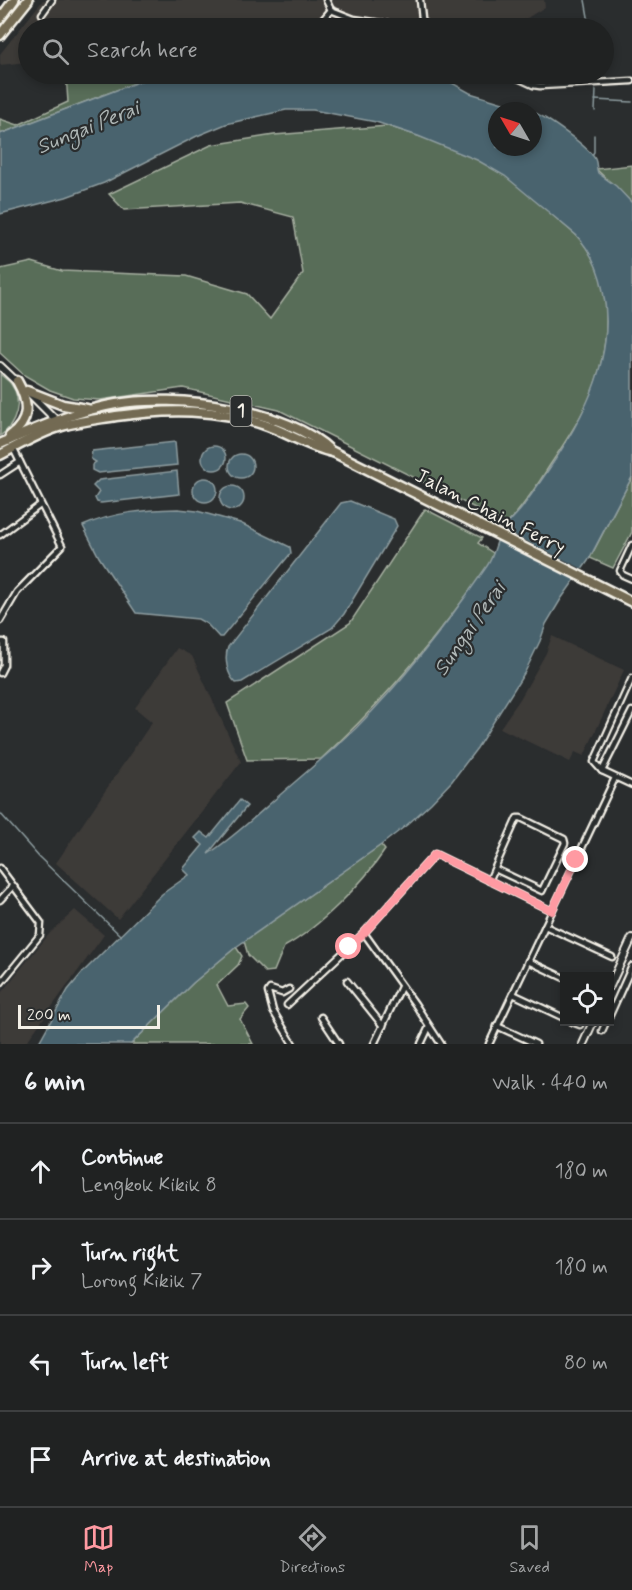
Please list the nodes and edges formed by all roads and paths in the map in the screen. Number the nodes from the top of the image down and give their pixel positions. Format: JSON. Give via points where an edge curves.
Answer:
{"nodes":[{"id":1,"x":15,"y":0,"type":"edge"},
{"id":2,"x":28,"y":0,"type":"edge"},
{"id":3,"x":52,"y":0,"type":"edge"},
{"id":4,"x":326,"y":0,"type":"edge"},
{"id":5,"x":420,"y":0,"type":"edge"},
{"id":6,"x":331,"y":10,"type":"junction"},
{"id":7,"x":42,"y":15,"type":"dead end"},
{"id":8,"x":324,"y":18,"type":"edge"},
{"id":9,"x":351,"y":18,"type":"edge"},
{"id":10,"x":422,"y":18,"type":"edge"},
{"id":11,"x":0,"y":19,"type":"edge"},
{"id":12,"x":0,"y":35,"type":"edge"},
{"id":13,"x":632,"y":81,"type":"edge"},
{"id":14,"x":614,"y":82,"type":"edge"},
{"id":15,"x":531,"y":84,"type":"edge"},
{"id":16,"x":577,"y":84,"type":"edge"},
{"id":17,"x":0,"y":366,"type":"edge"},
{"id":18,"x":17,"y":381,"type":"junction"},
{"id":19,"x":27,"y":391,"type":"junction"},
{"id":20,"x":89,"y":410,"type":"junction"},
{"id":21,"x":59,"y":423,"type":"junction"},
{"id":22,"x":0,"y":444,"type":"edge"},
{"id":23,"x":13,"y":448,"type":"junction"},
{"id":24,"x":333,"y":452,"type":"junction"},
{"id":25,"x":0,"y":455,"type":"edge"},
{"id":26,"x":20,"y":462,"type":"junction"},
{"id":27,"x":0,"y":475,"type":"edge"},
{"id":28,"x":40,"y":505,"type":"junction"},
{"id":29,"x":0,"y":534,"type":"edge"},
{"id":30,"x":632,"y":545,"type":"edge"},
{"id":31,"x":632,"y":579,"type":"edge"},
{"id":32,"x":632,"y":602,"type":"edge"},
{"id":33,"x":0,"y":621,"type":"edge"},
{"id":34,"x":2,"y":642,"type":"edge"},
{"id":35,"x":2,"y":653,"type":"edge"},
{"id":36,"x":0,"y":673,"type":"edge"},
{"id":37,"x":632,"y":678,"type":"edge"},
{"id":38,"x":632,"y":711,"type":"edge"},
{"id":39,"x":603,"y":771,"type":"junction"},
{"id":40,"x":615,"y":778,"type":"junction"},
{"id":41,"x":632,"y":785,"type":"edge"},
{"id":42,"x":0,"y":868,"type":"edge"},
{"id":43,"x":495,"y":869,"type":"junction"},
{"id":44,"x":489,"y":881,"type":"junction"},
{"id":45,"x":13,"y":886,"type":"junction"},
{"id":46,"x":0,"y":900,"type":"edge"},
{"id":47,"x":552,"y":911,"type":"junction"},
{"id":48,"x":545,"y":926,"type":"junction"},
{"id":49,"x":364,"y":933,"type":"junction"},
{"id":50,"x":632,"y":938,"type":"edge"},
{"id":51,"x":612,"y":957,"type":"dead end"},
{"id":52,"x":528,"y":961,"type":"junction"},
{"id":53,"x":632,"y":966,"type":"edge"},
{"id":54,"x":560,"y":976,"type":"edge"},
{"id":55,"x":614,"y":976,"type":"edge"},
{"id":56,"x":347,"y":981,"type":"dead end"},
{"id":57,"x":0,"y":984,"type":"edge"},
{"id":58,"x":401,"y":987,"type":"junction"},
{"id":59,"x":289,"y":989,"type":"dead end"},
{"id":60,"x":513,"y":994,"type":"junction"},
{"id":61,"x":614,"y":1004,"type":"edge"},
{"id":62,"x":287,"y":1005,"type":"dead end"},
{"id":63,"x":560,"y":1016,"type":"edge"},
{"id":64,"x":321,"y":1017,"type":"dead end"},
{"id":65,"x":383,"y":1026,"type":"junction"},
{"id":66,"x":497,"y":1026,"type":"junction"},
{"id":67,"x":591,"y":1026,"type":"edge"},
{"id":68,"x":604,"y":1026,"type":"edge"},
{"id":69,"x":429,"y":1027,"type":"junction"},
{"id":70,"x":602,"y":1031,"type":"dead end"},
{"id":71,"x":584,"y":1043,"type":"edge"},
{"id":72,"x":293,"y":1044,"type":"edge"},
{"id":73,"x":339,"y":1044,"type":"edge"},
{"id":74,"x":374,"y":1044,"type":"edge"},
{"id":75,"x":421,"y":1044,"type":"edge"},
{"id":76,"x":441,"y":1044,"type":"edge"},
{"id":77,"x":489,"y":1044,"type":"edge"},
{"id":78,"x":536,"y":1044,"type":"edge"}],
"edges":[{"from":1,"to":11,"type":"highway"},
{"from":2,"to":12,"type":"highway"},
{"from":3,"to":7,"type":"street"},
{"from":4,"to":6,"type":"street"},
{"from":5,"to":10,"type":"street"},
{"from":6,"to":8,"type":"street"},
{"from":6,"to":9,"type":"street"},
{"from":13,"to":14,"type":"street"},
{"from":15,"to":16,"type":"street"},
{"from":17,"to":18,"type":"street"},
{"from":18,"to":19,"type":"street"},
{"from":18,"to":22,"type":"highway","via":[[26,396],[26,412],[16,432]]},
{"from":19,"to":20,"type":"highway"},
{"from":19,"to":21,"type":"street"},
{"from":20,"to":21,"type":"highway","name":"Jalan Chain Ferry","number":"1"},
{"from":20,"to":24,"type":"highway","name":"Jalan Chain Ferry","number":"1","via":[[117,403],[162,400],[209,404],[265,416],[321,441]]},
{"from":21,"to":22,"type":"highway","name":"Jalan Chain Ferry","number":"1"},
{"from":21,"to":23,"type":"highway","name":"Jalan Chain Ferry","number":"1"},
{"from":21,"to":24,"type":"highway","name":"Jalan Chain Ferry","number":"1","via":[[158,410],[212,412],[265,425]]},
{"from":23,"to":25,"type":"highway","name":"Jalan Chain Ferry","number":"1"},
{"from":23,"to":26,"type":"street"},
{"from":24,"to":32,"type":"highway","name":"Jalan Chain Ferry","number":"1"},
{"from":26,"to":27,"type":"street"},
{"from":26,"to":28,"type":"street"},
{"from":28,"to":29,"type":"street"},
{"from":28,"to":33,"type":"street","via":[[62,546],[17,592]]},
{"from":30,"to":31,"type":"street","via":[[621,571]]},
{"from":34,"to":35,"type":"street"},
{"from":35,"to":36,"type":"street","via":[[4,665]]},
{"from":37,"to":39,"type":"street","via":[[594,762]]},
{"from":38,"to":39,"type":"street"},
{"from":39,"to":40,"type":"street"},
{"from":40,"to":41,"type":"street"},
{"from":40,"to":47,"type":"street"},
{"from":42,"to":45,"type":"street"},
{"from":43,"to":43,"type":"street","via":[[542,891],[564,839],[517,819]]},
{"from":43,"to":44,"type":"street"},
{"from":44,"to":47,"type":"street"},
{"from":44,"to":49,"type":"street","via":[[435,854]]},
{"from":45,"to":46,"type":"street"},
{"from":45,"to":57,"type":"street","via":[[42,930]]},
{"from":47,"to":48,"type":"street"},
{"from":48,"to":51,"type":"street"},
{"from":48,"to":52,"type":"street"},
{"from":49,"to":58,"type":"street"},
{"from":49,"to":62,"type":"street"},
{"from":50,"to":55,"type":"street"},
{"from":52,"to":54,"type":"street"},
{"from":52,"to":60,"type":"street"},
{"from":53,"to":61,"type":"street"},
{"from":56,"to":65,"type":"street"},
{"from":58,"to":65,"type":"street"},
{"from":58,"to":69,"type":"street"},
{"from":59,"to":72,"type":"street","via":[[268,992],[273,1011]]},
{"from":60,"to":63,"type":"street"},
{"from":60,"to":66,"type":"street"},
{"from":64,"to":73,"type":"street"},
{"from":65,"to":74,"type":"street"},
{"from":66,"to":77,"type":"street"},
{"from":66,"to":78,"type":"street"},
{"from":67,"to":71,"type":"street"},
{"from":68,"to":70,"type":"street"},
{"from":69,"to":75,"type":"street"},
{"from":69,"to":76,"type":"street"}]}
